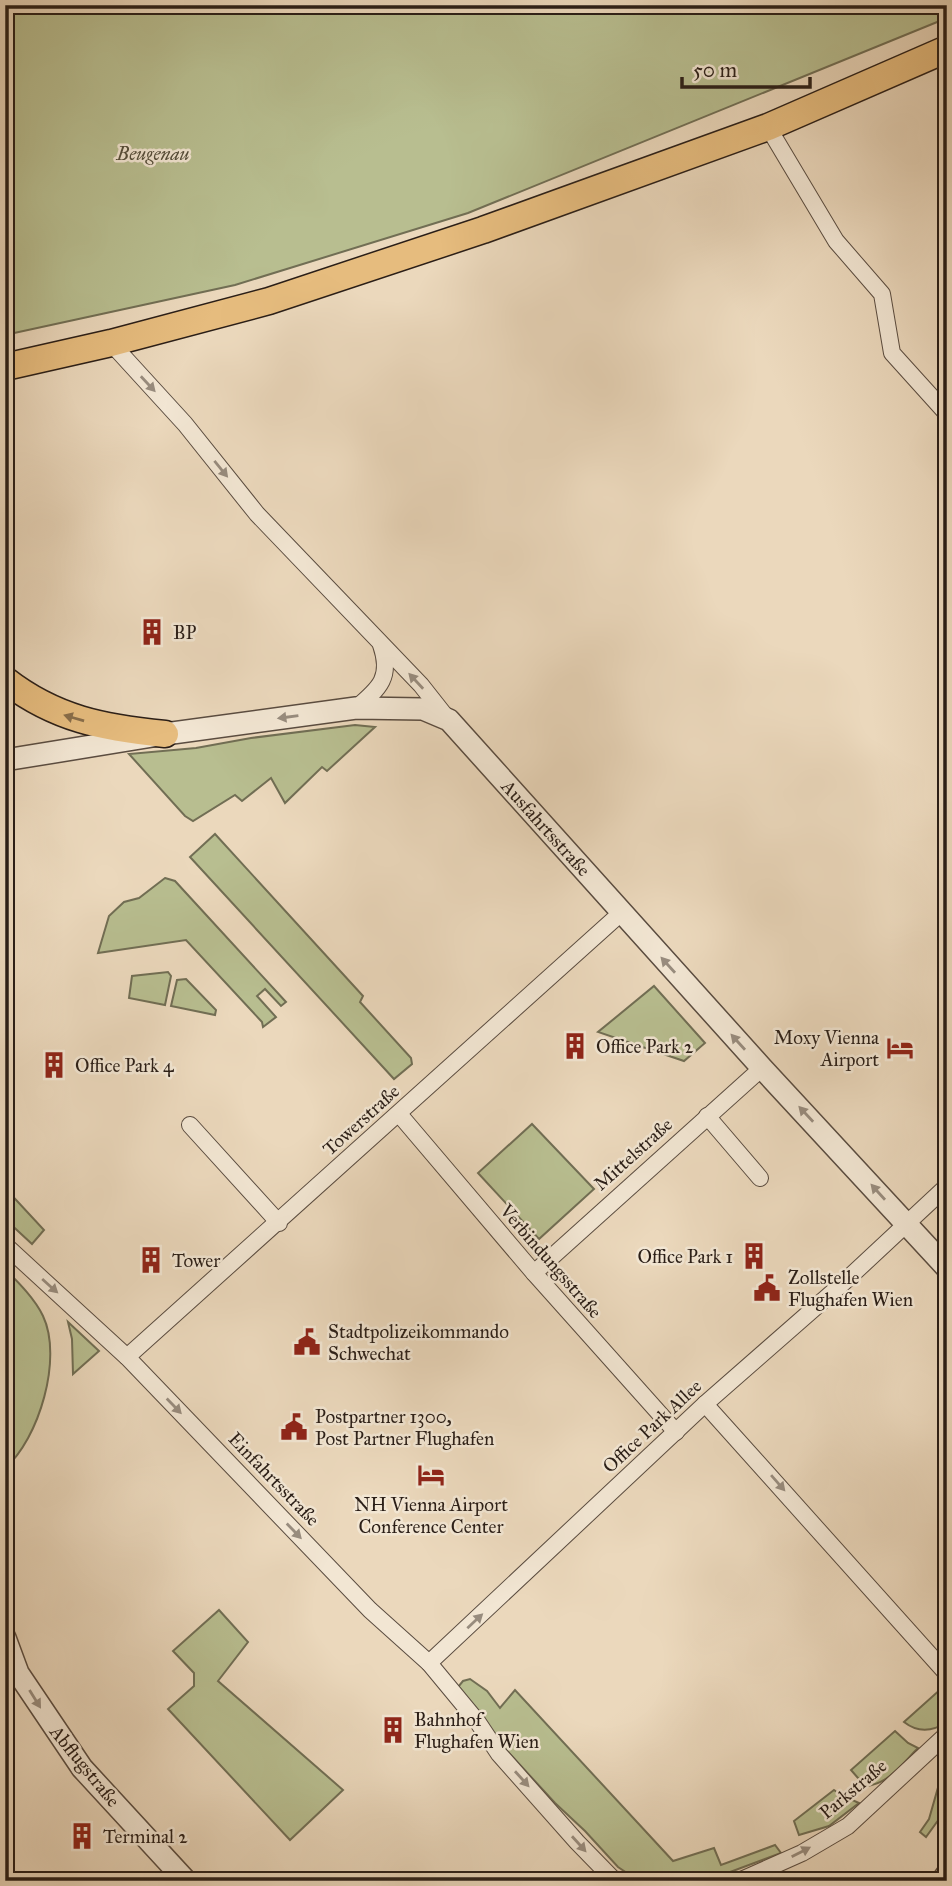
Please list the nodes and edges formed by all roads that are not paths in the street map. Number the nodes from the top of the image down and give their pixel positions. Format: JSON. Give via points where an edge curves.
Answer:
{"nodes":[{"id":1,"x":947,"y":49,"type":"edge"},
{"id":2,"x":768,"y":127,"type":"junction"},
{"id":3,"x":111,"y":344,"type":"junction"},
{"id":4,"x":5,"y":368,"type":"edge"},
{"id":5,"x":947,"y":414,"type":"edge"},
{"id":6,"x":381,"y":645,"type":"junction"},
{"id":7,"x":5,"y":680,"type":"edge"},
{"id":8,"x":356,"y":708,"type":"junction"},
{"id":9,"x":449,"y":720,"type":"junction"},
{"id":10,"x":165,"y":734,"type":"junction"},
{"id":11,"x":5,"y":760,"type":"edge"},
{"id":12,"x":621,"y":913,"type":"junction"},
{"id":13,"x":762,"y":1068,"type":"junction"},
{"id":14,"x":399,"y":1114,"type":"junction"},
{"id":15,"x":707,"y":1116,"type":"junction"},
{"id":16,"x":190,"y":1125,"type":"dead end"},
{"id":17,"x":760,"y":1178,"type":"dead end"},
{"id":18,"x":947,"y":1186,"type":"edge"},
{"id":19,"x":279,"y":1223,"type":"junction"},
{"id":20,"x":907,"y":1224,"type":"junction"},
{"id":21,"x":5,"y":1245,"type":"edge"},
{"id":22,"x":947,"y":1268,"type":"edge"},
{"id":23,"x":534,"y":1273,"type":"junction"},
{"id":24,"x":127,"y":1357,"type":"junction"},
{"id":25,"x":705,"y":1404,"type":"junction"},
{"id":26,"x":676,"y":1432,"type":"junction"},
{"id":27,"x":5,"y":1638,"type":"edge"},
{"id":28,"x":429,"y":1663,"type":"junction"},
{"id":29,"x":947,"y":1674,"type":"edge"},
{"id":30,"x":947,"y":1734,"type":"edge"},
{"id":31,"x":947,"y":1874,"type":"edge"},
{"id":32,"x":186,"y":1881,"type":"edge"},
{"id":33,"x":615,"y":1881,"type":"edge"},
{"id":34,"x":739,"y":1881,"type":"edge"},
{"id":35,"x":942,"y":1881,"type":"edge"}],
"edges":[{"from":1,"to":2,"type":"main road"},
{"from":2,"to":3,"type":"main road","via":[[373,268]]},
{"from":2,"to":5,"type":"street","via":[[836,241],[882,294],[892,353]]},
{"from":3,"to":4,"type":"main road"},
{"from":3,"to":6,"type":"street","one_way":true,"via":[[185,424],[257,514]]},
{"from":6,"to":8,"type":"street","via":[[385,678]]},
{"from":9,"to":6,"type":"street","one_way":true},
{"from":10,"to":7,"type":"main road","one_way":true,"via":[[68,717],[28,698]]},
{"from":8,"to":9,"type":"street","name":"Ausfahrtsstraße","via":[[423,709]]},
{"from":8,"to":10,"type":"street","name":"Ausfahrtsstraße","one_way":true},
{"from":9,"to":12,"type":"street","name":"Ausfahrtsstraße"},
{"from":10,"to":11,"type":"street","name":"Ausfahrtsstraße"},
{"from":13,"to":12,"type":"street","name":"Ausfahrtsstraße","one_way":true},
{"from":12,"to":14,"type":"street","name":"Towerstraße"},
{"from":13,"to":15,"type":"street","name":"Mittelstraße"},
{"from":20,"to":13,"type":"street","name":"Ausfahrtsstraße","one_way":true},
{"from":14,"to":19,"type":"street","name":"Towerstraße"},
{"from":14,"to":23,"type":"street","name":"Verbindungsstraße"},
{"from":15,"to":17,"type":"street"},
{"from":15,"to":23,"type":"street","name":"Mittelstraße"},
{"from":16,"to":19,"type":"street"},
{"from":18,"to":20,"type":"street","name":"Office Park Allee"},
{"from":19,"to":24,"type":"street","name":"Towerstraße"},
{"from":20,"to":22,"type":"street","name":"Ausfahrtsstraße"},
{"from":20,"to":25,"type":"street","name":"Office Park Allee"},
{"from":21,"to":24,"type":"street","name":"Einfahrtsstraße","one_way":true},
{"from":23,"to":26,"type":"street","name":"Verbindungsstraße"},
{"from":24,"to":28,"type":"street","name":"Einfahrtsstraße","one_way":true,"via":[[365,1605]]},
{"from":25,"to":26,"type":"street","name":"Office Park Allee"},
{"from":25,"to":29,"type":"street","one_way":true},
{"from":28,"to":26,"type":"street","name":"Office Park Allee","one_way":true},
{"from":27,"to":32,"type":"street","name":"Abflugstraße","one_way":true,"via":[[18,1673],[82,1768]]},
{"from":28,"to":33,"type":"street","name":"Einfahrtsstraße","one_way":true,"via":[[499,1754]]},
{"from":34,"to":30,"type":"street","name":"Parkstraße","one_way":true,"via":[[848,1826]]},
{"from":31,"to":35,"type":"street"}]}
